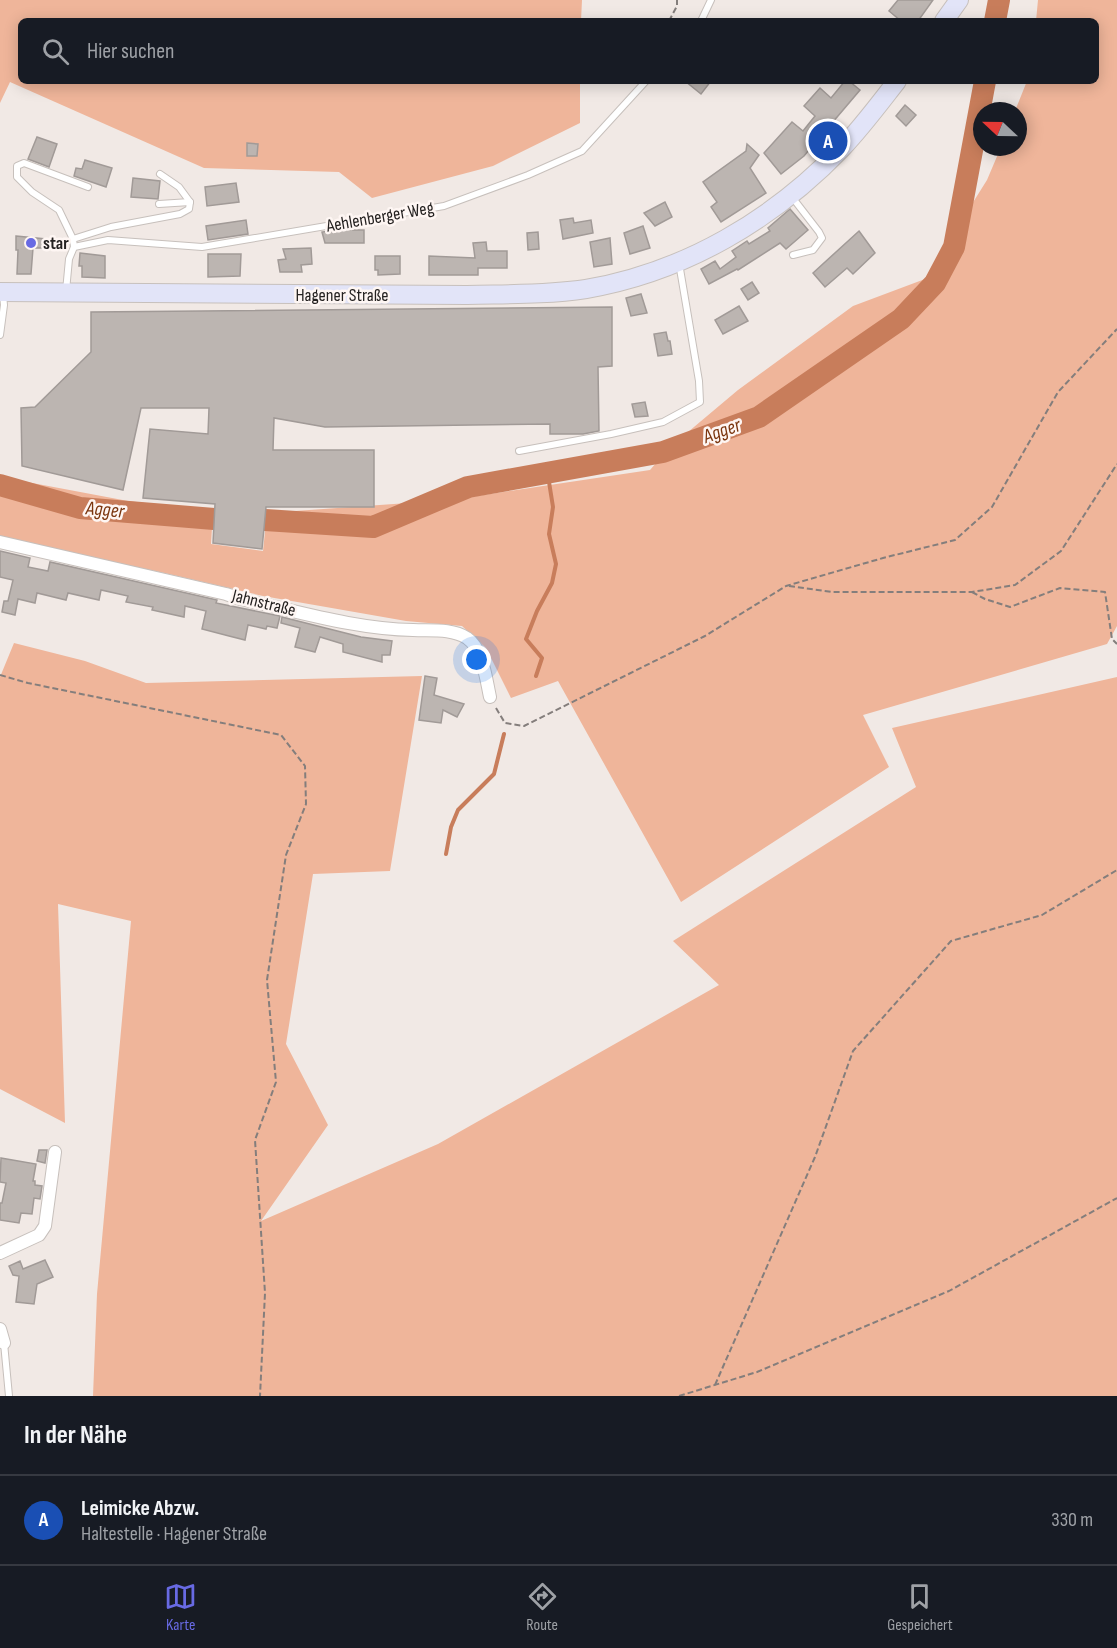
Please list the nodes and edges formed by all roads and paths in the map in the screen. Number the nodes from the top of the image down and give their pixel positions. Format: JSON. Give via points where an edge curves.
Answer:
{"nodes":[{"id":1,"x":678,"y":0,"type":"edge"},
{"id":2,"x":711,"y":0,"type":"edge"},
{"id":3,"x":959,"y":0,"type":"edge"},
{"id":4,"x":671,"y":18,"type":"edge"},
{"id":5,"x":702,"y":18,"type":"edge"},
{"id":6,"x":946,"y":18,"type":"edge"},
{"id":7,"x":643,"y":84,"type":"edge"},
{"id":8,"x":895,"y":84,"type":"edge"},
{"id":9,"x":160,"y":174,"type":"dead end"},
{"id":10,"x":88,"y":187,"type":"dead end"},
{"id":11,"x":791,"y":196,"type":"junction"},
{"id":12,"x":190,"y":202,"type":"junction"},
{"id":13,"x":159,"y":204,"type":"dead end"},
{"id":14,"x":73,"y":238,"type":"junction"},
{"id":15,"x":74,"y":247,"type":"junction"},
{"id":16,"x":793,"y":255,"type":"dead end"},
{"id":17,"x":679,"y":262,"type":"junction"},
{"id":18,"x":1,"y":292,"type":"edge"},
{"id":19,"x":66,"y":293,"type":"junction"},
{"id":20,"x":1117,"y":329,"type":"edge"},
{"id":21,"x":0,"y":335,"type":"edge"},
{"id":22,"x":519,"y":451,"type":"dead end"},
{"id":23,"x":1117,"y":464,"type":"edge"},
{"id":24,"x":0,"y":542,"type":"edge"},
{"id":25,"x":786,"y":586,"type":"junction"},
{"id":26,"x":972,"y":592,"type":"junction"},
{"id":27,"x":1117,"y":644,"type":"edge"},
{"id":28,"x":0,"y":675,"type":"edge"},
{"id":29,"x":490,"y":697,"type":"joint"},
{"id":30,"x":1117,"y":870,"type":"edge"},
{"id":31,"x":54,"y":1152,"type":"dead end"},
{"id":32,"x":1117,"y":1198,"type":"edge"},
{"id":33,"x":0,"y":1253,"type":"edge"},
{"id":34,"x":0,"y":1329,"type":"edge"},
{"id":35,"x":4,"y":1343,"type":"joint"},
{"id":36,"x":715,"y":1385,"type":"junction"},
{"id":37,"x":9,"y":1396,"type":"edge"},
{"id":38,"x":260,"y":1396,"type":"edge"},
{"id":39,"x":679,"y":1396,"type":"edge"}],
"edges":[{"from":1,"to":4,"type":"path"},
{"from":2,"to":5,"type":"lane"},
{"from":3,"to":6,"type":"main road"},
{"from":7,"to":15,"type":"lane","name":"Aehlenberger Weg","via":[[582,151],[444,206],[202,247],[108,240]]},
{"from":8,"to":11,"type":"main road","name":"Hagener Straße","via":[[857,140]]},
{"from":9,"to":12,"type":"lane","via":[[179,187]]},
{"from":10,"to":14,"type":"lane","via":[[24,163],[17,166],[17,177],[59,210]]},
{"from":11,"to":16,"type":"lane","via":[[822,238],[813,250]]},
{"from":11,"to":17,"type":"main road","name":"Hagener Straße","via":[[736,234]]},
{"from":12,"to":13,"type":"lane"},
{"from":12,"to":14,"type":"lane","via":[[189,208],[180,214]]},
{"from":14,"to":15,"type":"lane"},
{"from":15,"to":19,"type":"lane"},
{"from":17,"to":19,"type":"main road","name":"Hagener Straße","via":[[627,280],[537,294]]},
{"from":17,"to":22,"type":"lane","via":[[700,402],[663,422]]},
{"from":18,"to":19,"type":"main road","name":"Hagener Straße"},
{"from":18,"to":21,"type":"lane","via":[[4,305]]},
{"from":20,"to":25,"type":"path","via":[[1059,392],[992,507],[955,540]]},
{"from":23,"to":26,"type":"path","via":[[1061,551],[1015,585]]},
{"from":24,"to":29,"type":"street","name":"Jahnstraße","via":[[384,630],[456,633],[469,639],[477,652]]},
{"from":25,"to":26,"type":"path","via":[[832,592]]},
{"from":25,"to":29,"type":"path","via":[[705,636],[524,726],[505,723]]},
{"from":26,"to":27,"type":"path","via":[[1010,607],[1060,588],[1105,592],[1112,639]]},
{"from":28,"to":38,"type":"path","via":[[281,735],[305,766],[306,804],[286,855],[267,980],[276,1082],[255,1140],[265,1293]]},
{"from":30,"to":36,"type":"path","via":[[1042,915],[951,941],[853,1051],[815,1157]]},
{"from":31,"to":33,"type":"street","via":[[45,1226],[39,1235]]},
{"from":32,"to":36,"type":"path","via":[[949,1291],[758,1372]]},
{"from":34,"to":35,"type":"street"},
{"from":35,"to":37,"type":"lane"},
{"from":36,"to":39,"type":"path"}]}
